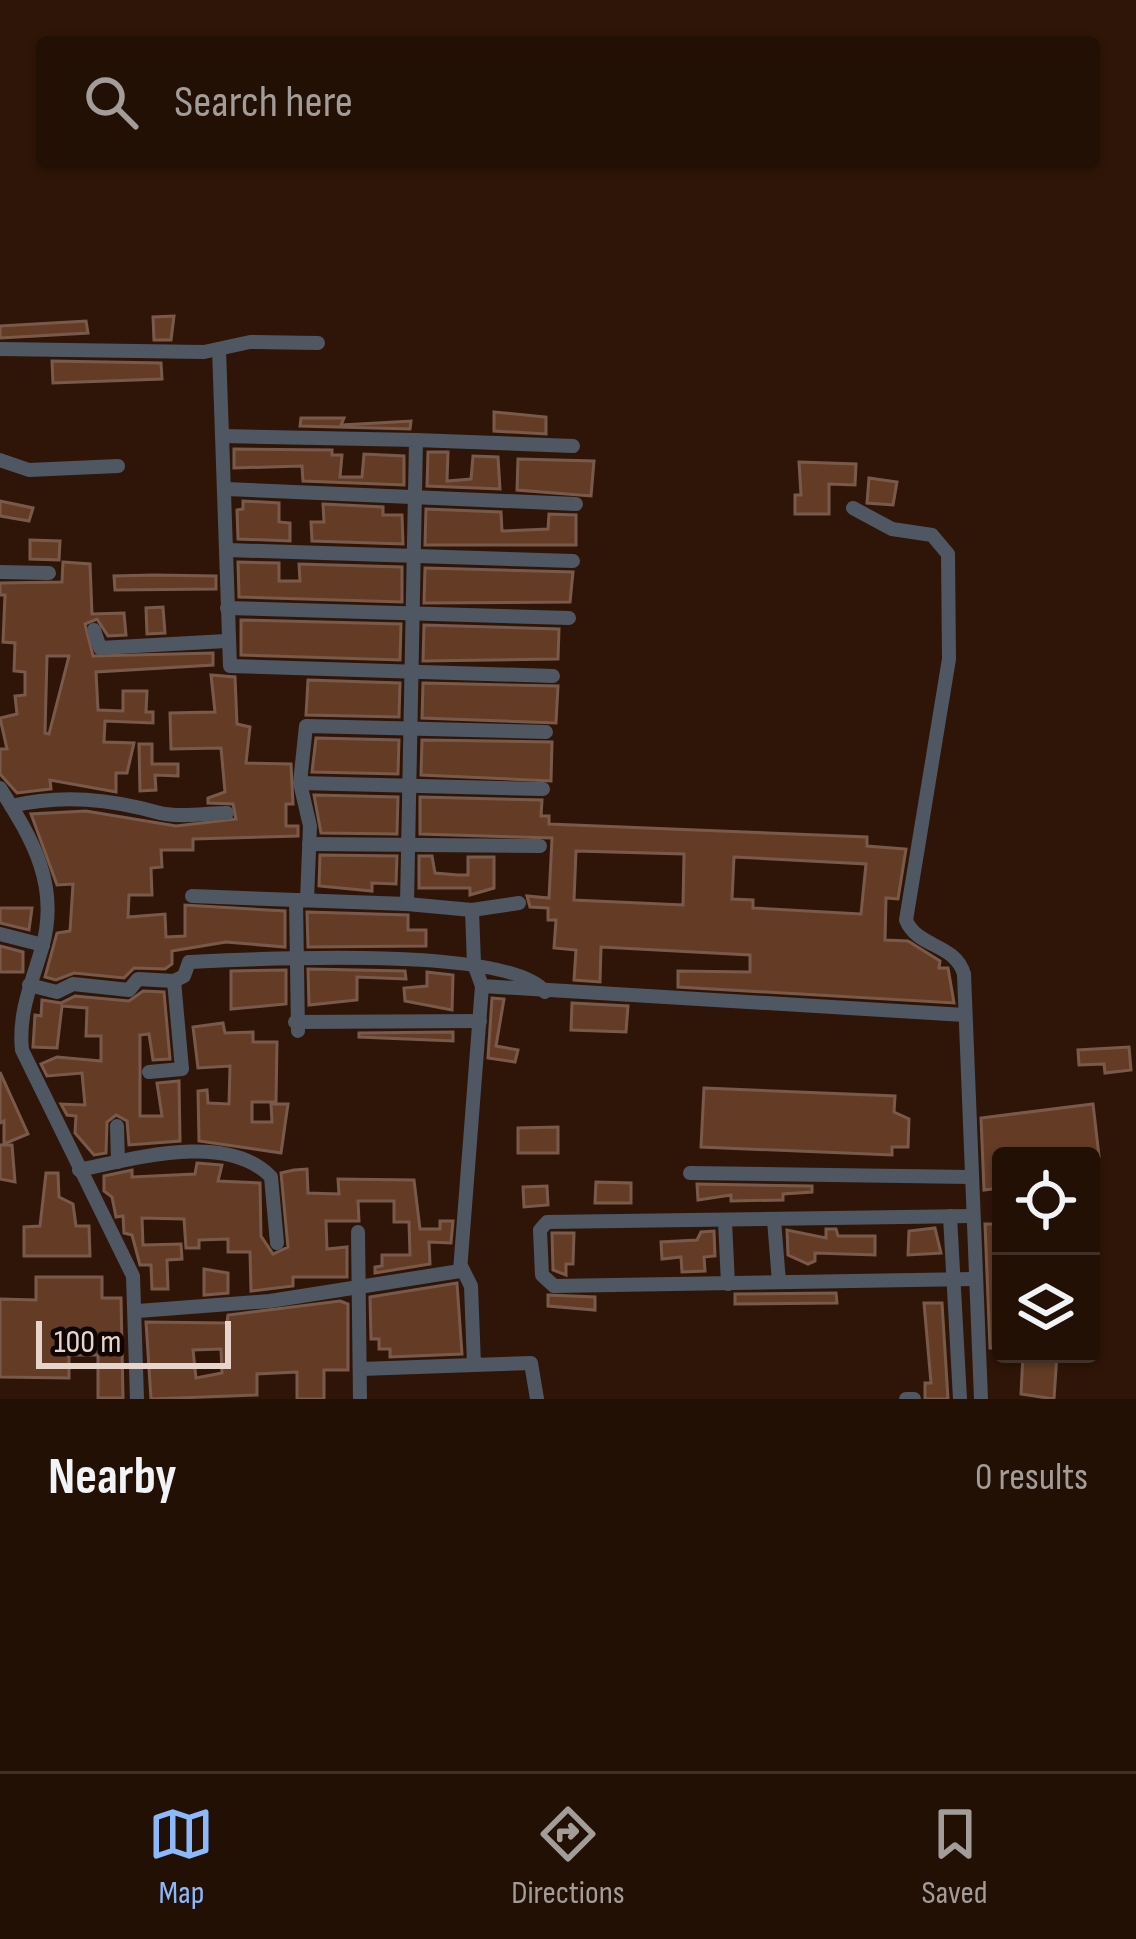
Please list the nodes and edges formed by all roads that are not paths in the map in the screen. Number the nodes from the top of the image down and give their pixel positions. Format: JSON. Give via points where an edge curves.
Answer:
{"nodes":[{"id":1,"x":318,"y":343,"type":"dead end"},
{"id":2,"x":219,"y":349,"type":"junction"},
{"id":3,"x":0,"y":350,"type":"edge"},
{"id":4,"x":223,"y":436,"type":"junction"},
{"id":5,"x":416,"y":440,"type":"junction"},
{"id":6,"x":573,"y":446,"type":"dead end"},
{"id":7,"x":0,"y":460,"type":"edge"},
{"id":8,"x":118,"y":466,"type":"dead end"},
{"id":9,"x":226,"y":489,"type":"junction"},
{"id":10,"x":415,"y":498,"type":"junction"},
{"id":11,"x":576,"y":504,"type":"dead end"},
{"id":12,"x":853,"y":508,"type":"dead end"},
{"id":13,"x":228,"y":550,"type":"junction"},
{"id":14,"x":414,"y":556,"type":"junction"},
{"id":15,"x":573,"y":561,"type":"dead end"},
{"id":16,"x":0,"y":572,"type":"edge"},
{"id":17,"x":49,"y":573,"type":"dead end"},
{"id":18,"x":227,"y":608,"type":"junction"},
{"id":19,"x":413,"y":613,"type":"junction"},
{"id":20,"x":569,"y":618,"type":"dead end"},
{"id":21,"x":94,"y":630,"type":"dead end"},
{"id":22,"x":226,"y":641,"type":"junction"},
{"id":23,"x":412,"y":672,"type":"junction"},
{"id":24,"x":553,"y":676,"type":"dead end"},
{"id":25,"x":410,"y":728,"type":"junction"},
{"id":26,"x":547,"y":731,"type":"dead end"},
{"id":27,"x":300,"y":783,"type":"junction"},
{"id":28,"x":409,"y":786,"type":"junction"},
{"id":29,"x":0,"y":788,"type":"edge"},
{"id":30,"x":543,"y":789,"type":"dead end"},
{"id":31,"x":11,"y":806,"type":"junction"},
{"id":32,"x":227,"y":813,"type":"dead end"},
{"id":33,"x":309,"y":844,"type":"junction"},
{"id":34,"x":409,"y":845,"type":"junction"},
{"id":35,"x":540,"y":846,"type":"dead end"},
{"id":36,"x":192,"y":896,"type":"dead end"},
{"id":37,"x":302,"y":900,"type":"junction"},
{"id":38,"x":519,"y":903,"type":"dead end"},
{"id":39,"x":407,"y":904,"type":"junction"},
{"id":40,"x":472,"y":910,"type":"junction"},
{"id":41,"x":0,"y":934,"type":"edge"},
{"id":42,"x":43,"y":946,"type":"junction"},
{"id":43,"x":295,"y":958,"type":"junction"},
{"id":44,"x":474,"y":964,"type":"junction"},
{"id":45,"x":174,"y":981,"type":"junction"},
{"id":46,"x":29,"y":985,"type":"junction"},
{"id":47,"x":482,"y":986,"type":"junction"},
{"id":48,"x":545,"y":992,"type":"junction"},
{"id":49,"x":965,"y":1015,"type":"junction"},
{"id":50,"x":480,"y":1021,"type":"junction"},
{"id":51,"x":0,"y":1025,"type":"edge"},
{"id":52,"x":20,"y":1026,"type":"junction"},
{"id":53,"x":148,"y":1072,"type":"dead end"},
{"id":54,"x":117,"y":1126,"type":"dead end"},
{"id":55,"x":118,"y":1162,"type":"junction"},
{"id":56,"x":79,"y":1169,"type":"junction"},
{"id":57,"x":690,"y":1172,"type":"dead end"},
{"id":58,"x":970,"y":1177,"type":"junction"},
{"id":59,"x":950,"y":1216,"type":"junction"},
{"id":60,"x":972,"y":1216,"type":"junction"},
{"id":61,"x":774,"y":1220,"type":"junction"},
{"id":62,"x":725,"y":1221,"type":"junction"},
{"id":63,"x":358,"y":1232,"type":"dead end"},
{"id":64,"x":278,"y":1244,"type":"dead end"},
{"id":65,"x":462,"y":1268,"type":"junction"},
{"id":66,"x":954,"y":1279,"type":"junction"},
{"id":67,"x":974,"y":1279,"type":"junction"},
{"id":68,"x":779,"y":1282,"type":"junction"},
{"id":69,"x":728,"y":1284,"type":"junction"},
{"id":70,"x":362,"y":1286,"type":"junction"},
{"id":71,"x":138,"y":1311,"type":"junction"},
{"id":72,"x":474,"y":1365,"type":"junction"},
{"id":73,"x":361,"y":1369,"type":"junction"},
{"id":74,"x":136,"y":1399,"type":"edge"},
{"id":75,"x":360,"y":1399,"type":"edge"},
{"id":76,"x":537,"y":1399,"type":"edge"},
{"id":77,"x":960,"y":1399,"type":"edge"},
{"id":78,"x":981,"y":1399,"type":"edge"}],
"edges":[{"from":1,"to":2,"type":"street"},
{"from":2,"to":3,"type":"street"},
{"from":2,"to":4,"type":"street"},
{"from":4,"to":5,"type":"street"},
{"from":4,"to":9,"type":"street"},
{"from":5,"to":6,"type":"street"},
{"from":5,"to":10,"type":"street"},
{"from":7,"to":8,"type":"street","via":[[29,470]]},
{"from":9,"to":10,"type":"street"},
{"from":9,"to":13,"type":"street"},
{"from":10,"to":11,"type":"street"},
{"from":10,"to":14,"type":"street"},
{"from":12,"to":49,"type":"street","via":[[892,530],[932,535],[948,554],[949,659],[906,920],[916,936],[961,964]]},
{"from":13,"to":14,"type":"street"},
{"from":13,"to":18,"type":"street"},
{"from":14,"to":15,"type":"street"},
{"from":14,"to":19,"type":"street"},
{"from":16,"to":17,"type":"street"},
{"from":18,"to":19,"type":"street"},
{"from":18,"to":22,"type":"street"},
{"from":19,"to":20,"type":"street"},
{"from":19,"to":23,"type":"street"},
{"from":21,"to":22,"type":"street","via":[[100,648]]},
{"from":22,"to":23,"type":"street","via":[[230,666]]},
{"from":23,"to":24,"type":"street"},
{"from":23,"to":25,"type":"street"},
{"from":25,"to":26,"type":"street"},
{"from":25,"to":27,"type":"street","via":[[309,725]]},
{"from":25,"to":28,"type":"street"},
{"from":27,"to":28,"type":"street"},
{"from":27,"to":33,"type":"street"},
{"from":28,"to":30,"type":"street"},
{"from":28,"to":34,"type":"street"},
{"from":29,"to":31,"type":"street"},
{"from":31,"to":32,"type":"street","via":[[63,797],[164,814]]},
{"from":31,"to":42,"type":"street","via":[[46,878]]},
{"from":33,"to":34,"type":"street"},
{"from":33,"to":37,"type":"street"},
{"from":34,"to":35,"type":"street"},
{"from":34,"to":39,"type":"street"},
{"from":36,"to":37,"type":"street"},
{"from":37,"to":39,"type":"street"},
{"from":37,"to":43,"type":"street"},
{"from":38,"to":40,"type":"street"},
{"from":39,"to":40,"type":"street"},
{"from":40,"to":44,"type":"street"},
{"from":41,"to":42,"type":"street"},
{"from":42,"to":46,"type":"street"},
{"from":43,"to":44,"type":"street"},
{"from":43,"to":45,"type":"street","via":[[189,962]]},
{"from":43,"to":50,"type":"street","via":[[296,1026]]},
{"from":44,"to":47,"type":"street"},
{"from":44,"to":48,"type":"street","via":[[528,976]]},
{"from":45,"to":46,"type":"street","via":[[138,979],[129,991]]},
{"from":45,"to":53,"type":"street","via":[[182,1069]]},
{"from":46,"to":52,"type":"street"},
{"from":47,"to":48,"type":"street"},
{"from":47,"to":50,"type":"street"},
{"from":48,"to":49,"type":"street"},
{"from":49,"to":58,"type":"street"},
{"from":50,"to":65,"type":"street"},
{"from":51,"to":52,"type":"street"},
{"from":52,"to":56,"type":"street","via":[[22,1050]]},
{"from":54,"to":55,"type":"street"},
{"from":55,"to":56,"type":"street"},
{"from":55,"to":64,"type":"street","via":[[211,1153],[255,1165],[272,1177]]},
{"from":56,"to":71,"type":"street","via":[[124,1247]]},
{"from":57,"to":58,"type":"street"},
{"from":58,"to":60,"type":"street"},
{"from":59,"to":60,"type":"street"},
{"from":59,"to":61,"type":"street"},
{"from":59,"to":66,"type":"street"},
{"from":60,"to":67,"type":"street"},
{"from":61,"to":62,"type":"street"},
{"from":61,"to":68,"type":"street"},
{"from":62,"to":69,"type":"street"},
{"from":62,"to":69,"type":"street","via":[[547,1222],[542,1275],[554,1286]]},
{"from":63,"to":70,"type":"street"},
{"from":65,"to":70,"type":"street"},
{"from":65,"to":72,"type":"street","via":[[471,1286]]},
{"from":66,"to":67,"type":"street"},
{"from":66,"to":68,"type":"street"},
{"from":66,"to":77,"type":"street"},
{"from":67,"to":78,"type":"street"},
{"from":68,"to":69,"type":"street"},
{"from":70,"to":71,"type":"street"},
{"from":70,"to":73,"type":"street"},
{"from":71,"to":74,"type":"street"},
{"from":72,"to":73,"type":"street"},
{"from":72,"to":76,"type":"street","via":[[531,1363]]},
{"from":73,"to":75,"type":"street"}]}
